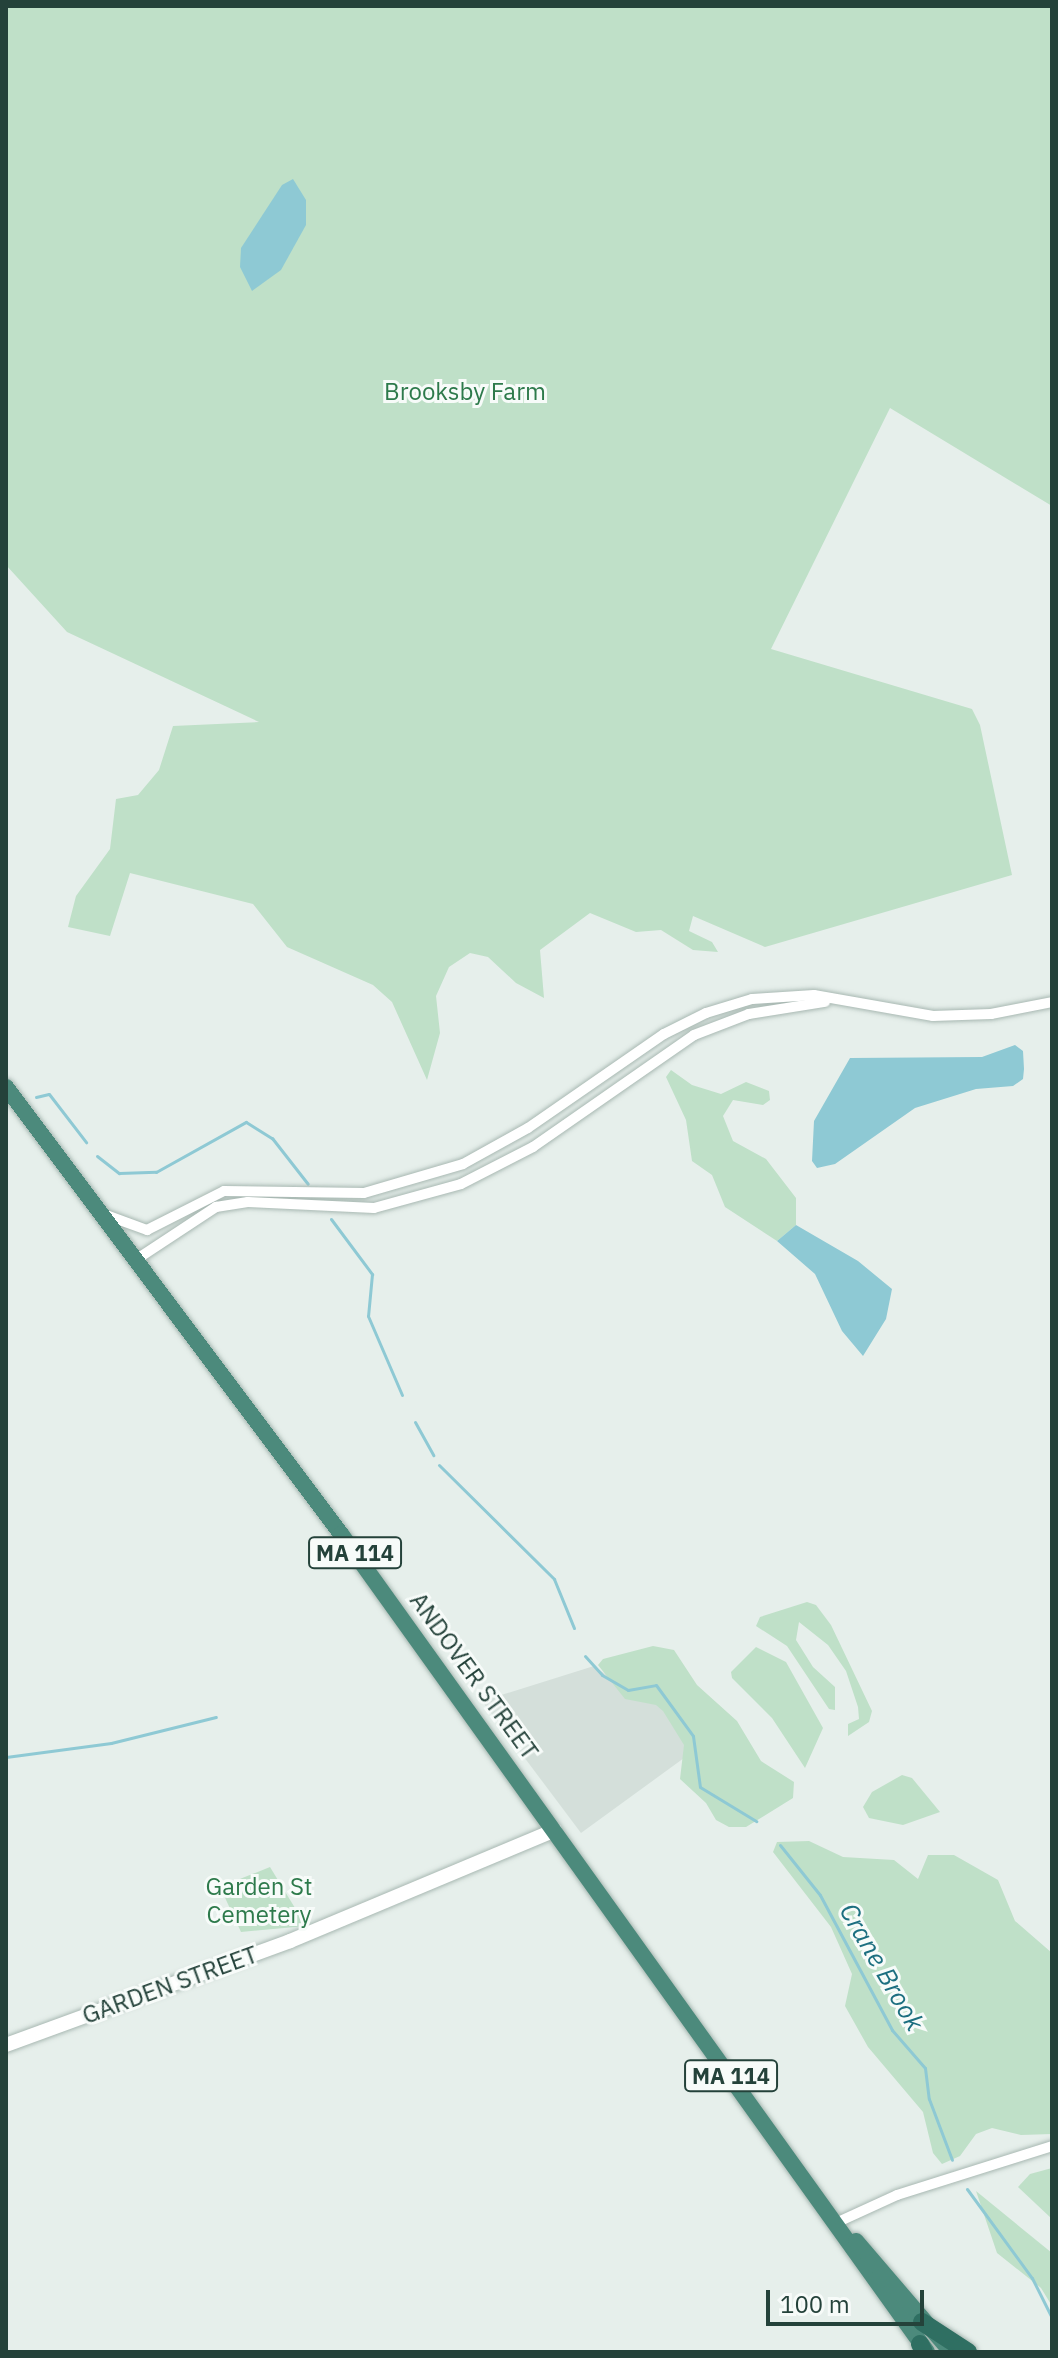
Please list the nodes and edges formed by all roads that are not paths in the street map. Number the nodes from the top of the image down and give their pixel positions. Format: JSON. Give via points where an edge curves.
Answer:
{"nodes":[{"id":1,"x":847,"y":1002,"type":"junction"},
{"id":2,"x":1052,"y":1002,"type":"edge"},
{"id":3,"x":6,"y":1087,"type":"edge"},
{"id":4,"x":102,"y":1213,"type":"junction"},
{"id":5,"x":137,"y":1259,"type":"junction"},
{"id":6,"x":555,"y":1830,"type":"junction"},
{"id":7,"x":6,"y":2045,"type":"edge"},
{"id":8,"x":1052,"y":2146,"type":"edge"},
{"id":9,"x":838,"y":2222,"type":"junction"},
{"id":10,"x":922,"y":2322,"type":"junction"},
{"id":11,"x":924,"y":2349,"type":"edge"},
{"id":12,"x":951,"y":2352,"type":"edge"},
{"id":13,"x":968,"y":2352,"type":"edge"}],
"edges":[{"from":1,"to":2,"type":"street","via":[[947,1017]]},
{"from":1,"to":4,"type":"street","via":[[783,993],[706,1013],[664,1034],[489,1154],[386,1189],[345,1196],[224,1191],[147,1230]]},
{"from":1,"to":5,"type":"street","via":[[771,1008],[717,1024],[533,1147],[461,1184],[374,1208],[225,1205],[195,1216]]},
{"from":3,"to":4,"type":"highway","name":"ANDOVER STREET","number":"MA 114"},
{"from":4,"to":5,"type":"highway","name":"ANDOVER STREET","number":"MA 114"},
{"from":5,"to":6,"type":"highway","name":"ANDOVER STREET","number":"MA 114"},
{"from":6,"to":7,"type":"main road","name":"GARDEN STREET","via":[[290,1941]]},
{"from":6,"to":9,"type":"highway","name":"ANDOVER STREET","number":"MA 114"},
{"from":8,"to":9,"type":"street","via":[[897,2195]]},
{"from":9,"to":10,"type":"highway","name":"ANDOVER STREET","number":"MA 114"},
{"from":9,"to":11,"type":"highway","name":"ANDOVER STREET","number":"MA 114"},
{"from":10,"to":12,"type":"highway","name":"ANDOVER STREET","number":"MA 114"},
{"from":10,"to":13,"type":"highway"}]}
